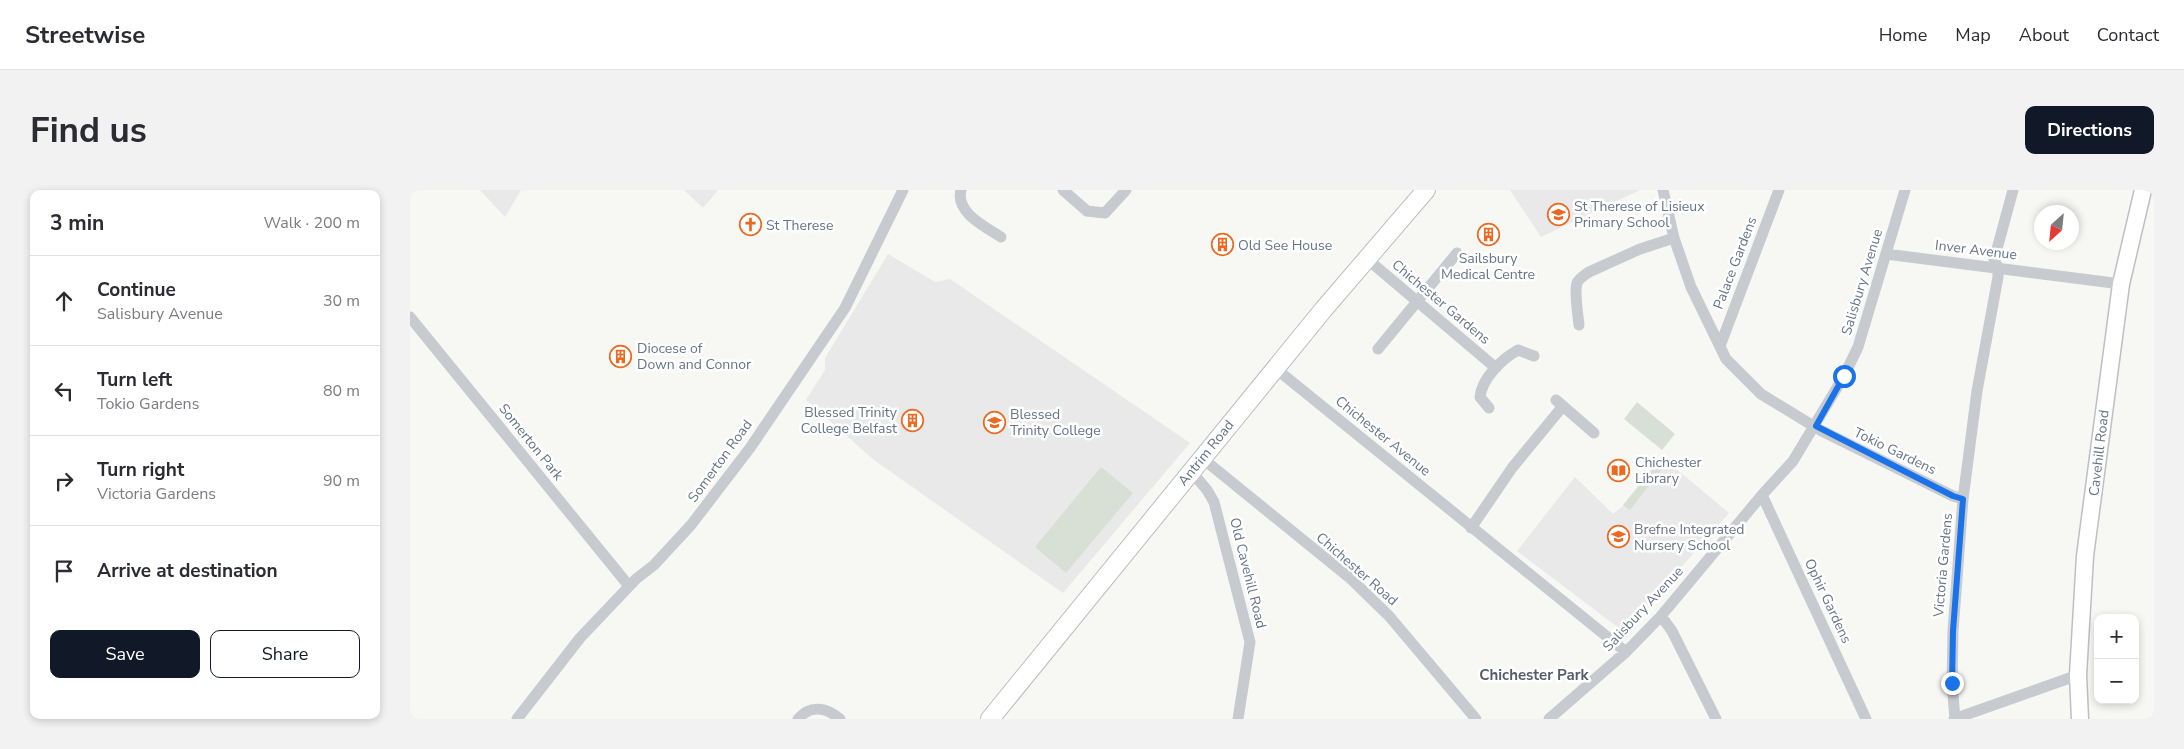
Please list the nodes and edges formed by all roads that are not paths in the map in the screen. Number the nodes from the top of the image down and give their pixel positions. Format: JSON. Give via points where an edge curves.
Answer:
{"nodes":[{"id":1,"x":904,"y":190,"type":"edge"},
{"id":2,"x":961,"y":190,"type":"edge"},
{"id":3,"x":1063,"y":190,"type":"edge"},
{"id":4,"x":1126,"y":190,"type":"edge"},
{"id":5,"x":1426,"y":190,"type":"edge"},
{"id":6,"x":1663,"y":190,"type":"edge"},
{"id":7,"x":1779,"y":190,"type":"edge"},
{"id":8,"x":1905,"y":190,"type":"edge"},
{"id":9,"x":2013,"y":190,"type":"edge"},
{"id":10,"x":2143,"y":190,"type":"edge"},
{"id":11,"x":1001,"y":237,"type":"dead end"},
{"id":12,"x":1674,"y":238,"type":"junction"},
{"id":13,"x":1457,"y":253,"type":"dead end"},
{"id":14,"x":1886,"y":254,"type":"junction"},
{"id":15,"x":1366,"y":258,"type":"junction"},
{"id":16,"x":1998,"y":267,"type":"junction"},
{"id":17,"x":2121,"y":284,"type":"junction"},
{"id":18,"x":1418,"y":302,"type":"junction"},
{"id":19,"x":410,"y":317,"type":"edge"},
{"id":20,"x":1579,"y":325,"type":"dead end"},
{"id":21,"x":1720,"y":346,"type":"junction"},
{"id":22,"x":1378,"y":349,"type":"dead end"},
{"id":23,"x":1534,"y":356,"type":"dead end"},
{"id":24,"x":1275,"y":368,"type":"junction"},
{"id":25,"x":1496,"y":368,"type":"junction"},
{"id":26,"x":1489,"y":408,"type":"dead end"},
{"id":27,"x":1816,"y":426,"type":"junction"},
{"id":28,"x":1594,"y":433,"type":"dead end"},
{"id":29,"x":1196,"y":465,"type":"junction"},
{"id":30,"x":1762,"y":495,"type":"junction"},
{"id":31,"x":1963,"y":499,"type":"junction"},
{"id":32,"x":1471,"y":528,"type":"junction"},
{"id":33,"x":629,"y":586,"type":"junction"},
{"id":34,"x":1661,"y":616,"type":"junction"},
{"id":35,"x":1626,"y":652,"type":"junction"},
{"id":36,"x":2078,"y":675,"type":"junction"},
{"id":37,"x":1557,"y":717,"type":"edge"},
{"id":38,"x":517,"y":719,"type":"edge"},
{"id":39,"x":798,"y":719,"type":"edge"},
{"id":40,"x":840,"y":719,"type":"edge"},
{"id":41,"x":990,"y":719,"type":"edge"},
{"id":42,"x":1238,"y":719,"type":"edge"},
{"id":43,"x":1476,"y":719,"type":"edge"},
{"id":44,"x":1716,"y":719,"type":"edge"},
{"id":45,"x":1866,"y":719,"type":"edge"},
{"id":46,"x":1954,"y":719,"type":"edge"},
{"id":47,"x":2080,"y":719,"type":"edge"}],
"edges":[{"from":1,"to":33,"type":"street","name":"Somerton Road","via":[[845,308],[750,448],[691,525],[654,565]]},
{"from":2,"to":11,"type":"street","via":[[967,214]]},
{"from":3,"to":4,"type":"street","via":[[1087,211],[1105,213]]},
{"from":5,"to":15,"type":"main road","name":"Antrim Road"},
{"from":6,"to":12,"type":"street","name":"Tokio Gardens"},
{"from":7,"to":21,"type":"street","name":"Palace Gardens"},
{"from":8,"to":14,"type":"street","name":"Salisbury Avenue"},
{"from":9,"to":16,"type":"street","name":"Victoria Gardens","via":[[1994,260]]},
{"from":10,"to":17,"type":"main road","name":"Cavehill Road"},
{"from":12,"to":20,"type":"street","via":[[1640,249],[1582,277],[1576,290]]},
{"from":12,"to":21,"type":"street","name":"Tokio Gardens","via":[[1691,287]]},
{"from":13,"to":18,"type":"street"},
{"from":14,"to":16,"type":"street","name":"Inver Avenue"},
{"from":14,"to":27,"type":"street","name":"Salisbury Avenue","via":[[1858,347]]},
{"from":15,"to":18,"type":"street","name":"Chichester Gardens"},
{"from":15,"to":24,"type":"main road","name":"Antrim Road"},
{"from":16,"to":17,"type":"street","name":"Inver Avenue"},
{"from":16,"to":31,"type":"street","name":"Victoria Gardens"},
{"from":17,"to":36,"type":"main road","name":"Cavehill Road","via":[[2086,556]]},
{"from":18,"to":22,"type":"street"},
{"from":18,"to":25,"type":"street","name":"Chichester Gardens"},
{"from":19,"to":33,"type":"street","name":"Somerton Park"},
{"from":21,"to":27,"type":"street","name":"Tokio Gardens","via":[[1726,359],[1761,394]]},
{"from":23,"to":25,"type":"street","via":[[1518,350]]},
{"from":24,"to":29,"type":"main road","name":"Antrim Road"},
{"from":24,"to":32,"type":"street","name":"Chichester Avenue"},
{"from":25,"to":26,"type":"street","via":[[1481,389],[1480,397]]},
{"from":27,"to":30,"type":"street","name":"Salisbury Avenue","via":[[1793,461]]},
{"from":27,"to":31,"type":"street","name":"Tokio Gardens"},
{"from":28,"to":32,"type":"street","via":[[1560,403]]},
{"from":29,"to":41,"type":"main road","name":"Antrim Road"},
{"from":29,"to":42,"type":"street","name":"Old Cavehill Road","via":[[1214,502],[1250,642]]},
{"from":29,"to":43,"type":"street","name":"Chichester Road","via":[[1351,579],[1389,616]]},
{"from":30,"to":34,"type":"street","name":"Salisbury Avenue"},
{"from":30,"to":45,"type":"street","name":"Ophir Gardens"},
{"from":31,"to":46,"type":"street","name":"Victoria Gardens","via":[[1953,631]]},
{"from":32,"to":35,"type":"street","name":"Chichester Avenue"},
{"from":33,"to":38,"type":"street","name":"Somerton Road","via":[[580,638]]},
{"from":34,"to":35,"type":"street","name":"Salisbury Avenue"},
{"from":34,"to":44,"type":"street","via":[[1672,631]]},
{"from":35,"to":37,"type":"street","name":"Salisbury Avenue"},
{"from":36,"to":46,"type":"street"},
{"from":36,"to":47,"type":"main road","name":"Cavehill Road"},
{"from":39,"to":40,"type":"street","via":[[804,712],[821,708]]}]}
